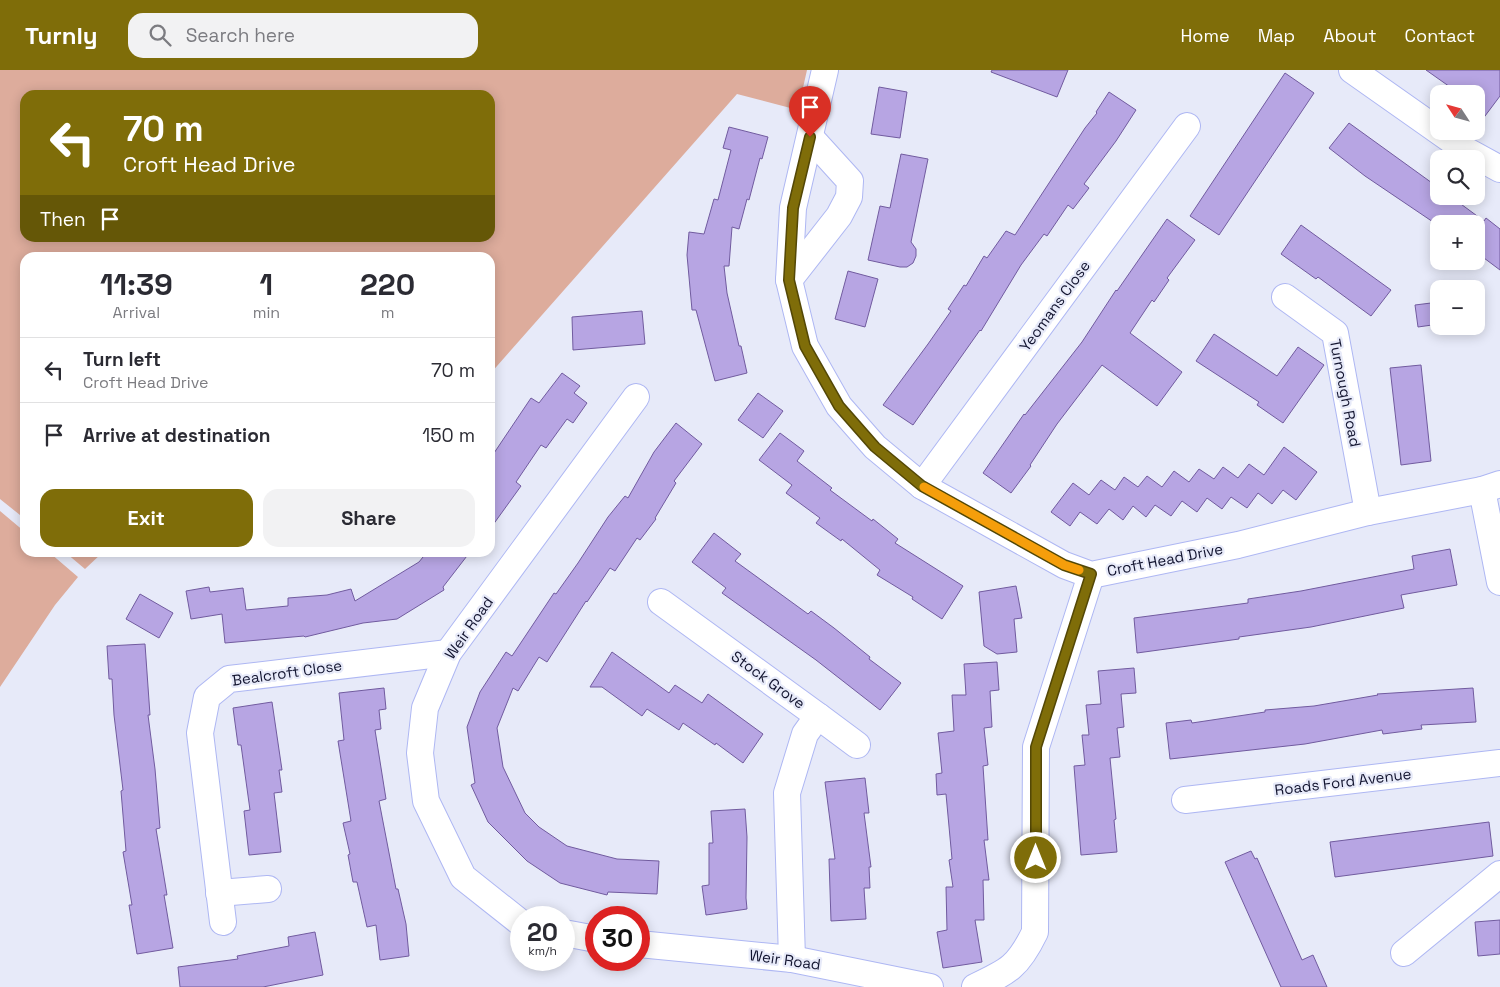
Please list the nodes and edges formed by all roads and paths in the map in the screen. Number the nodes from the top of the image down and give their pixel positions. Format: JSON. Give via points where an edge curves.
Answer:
{"nodes":[{"id":1,"x":825,"y":70,"type":"edge"},
{"id":2,"x":1352,"y":70,"type":"edge"},
{"id":3,"x":1187,"y":126,"type":"dead end"},
{"id":4,"x":810,"y":137,"type":"junction"},
{"id":5,"x":1500,"y":169,"type":"edge"},
{"id":6,"x":789,"y":280,"type":"junction"},
{"id":7,"x":1285,"y":297,"type":"dead end"},
{"id":8,"x":636,"y":398,"type":"dead end"},
{"id":9,"x":922,"y":486,"type":"junction"},
{"id":10,"x":1491,"y":487,"type":"edge"},
{"id":11,"x":1368,"y":512,"type":"junction"},
{"id":12,"x":1091,"y":574,"type":"junction"},
{"id":13,"x":1500,"y":582,"type":"edge"},
{"id":14,"x":661,"y":602,"type":"dead end"},
{"id":15,"x":448,"y":653,"type":"junction"},
{"id":16,"x":818,"y":716,"type":"junction"},
{"id":17,"x":858,"y":745,"type":"dead end"},
{"id":18,"x":1500,"y":763,"type":"edge"},
{"id":19,"x":1186,"y":800,"type":"dead end"},
{"id":20,"x":1500,"y":874,"type":"edge"},
{"id":21,"x":268,"y":889,"type":"dead end"},
{"id":22,"x":220,"y":894,"type":"junction"},
{"id":23,"x":510,"y":914,"type":"edge"},
{"id":24,"x":223,"y":922,"type":"dead end"},
{"id":25,"x":650,"y":945,"type":"edge"},
{"id":26,"x":1404,"y":953,"type":"dead end"},
{"id":27,"x":792,"y":959,"type":"junction"},
{"id":28,"x":930,"y":987,"type":"edge"},
{"id":29,"x":975,"y":987,"type":"edge"}],
"edges":[{"from":1,"to":4,"type":"street","name":"Croft Head Drive"},
{"from":2,"to":5,"type":"street","via":[[1467,151]]},
{"from":3,"to":9,"type":"street","name":"Yeomans Close"},
{"from":4,"to":6,"type":"street","name":"Croft Head Drive","via":[[793,208]]},
{"from":4,"to":6,"type":"street","via":[[850,180],[849,197],[839,216]]},
{"from":6,"to":9,"type":"street","name":"Croft Head Drive","via":[[805,346],[839,406],[875,447]]},
{"from":7,"to":11,"type":"street","name":"Turnough Road","via":[[1335,333]]},
{"from":8,"to":15,"type":"street","name":"Weir Road"},
{"from":9,"to":12,"type":"street","name":"Croft Head Drive","via":[[1064,565]]},
{"from":10,"to":11,"type":"street","name":"Croft Head Drive"},
{"from":10,"to":13,"type":"street"},
{"from":11,"to":12,"type":"street","name":"Croft Head Drive","via":[[1238,545]]},
{"from":12,"to":29,"type":"street","via":[[1036,747],[1035,932],[1025,952],[1006,972]]},
{"from":14,"to":16,"type":"street","name":"Stock Grove"},
{"from":15,"to":22,"type":"street","name":"Bealcroft Close","via":[[228,679],[207,697],[200,733]]},
{"from":15,"to":23,"type":"street","name":"Weir Road","via":[[425,708],[420,753],[426,801],[463,877]]},
{"from":16,"to":17,"type":"street"},
{"from":16,"to":27,"type":"street","name":"Stock Grove","via":[[805,734],[787,793]]},
{"from":18,"to":19,"type":"street","name":"Roads Ford Avenue"},
{"from":20,"to":26,"type":"street"},
{"from":21,"to":22,"type":"street"},
{"from":22,"to":24,"type":"street","name":"Bealcroft Close"},
{"from":25,"to":27,"type":"street","name":"Weir Road"},
{"from":27,"to":28,"type":"street","name":"Weir Road"}]}
